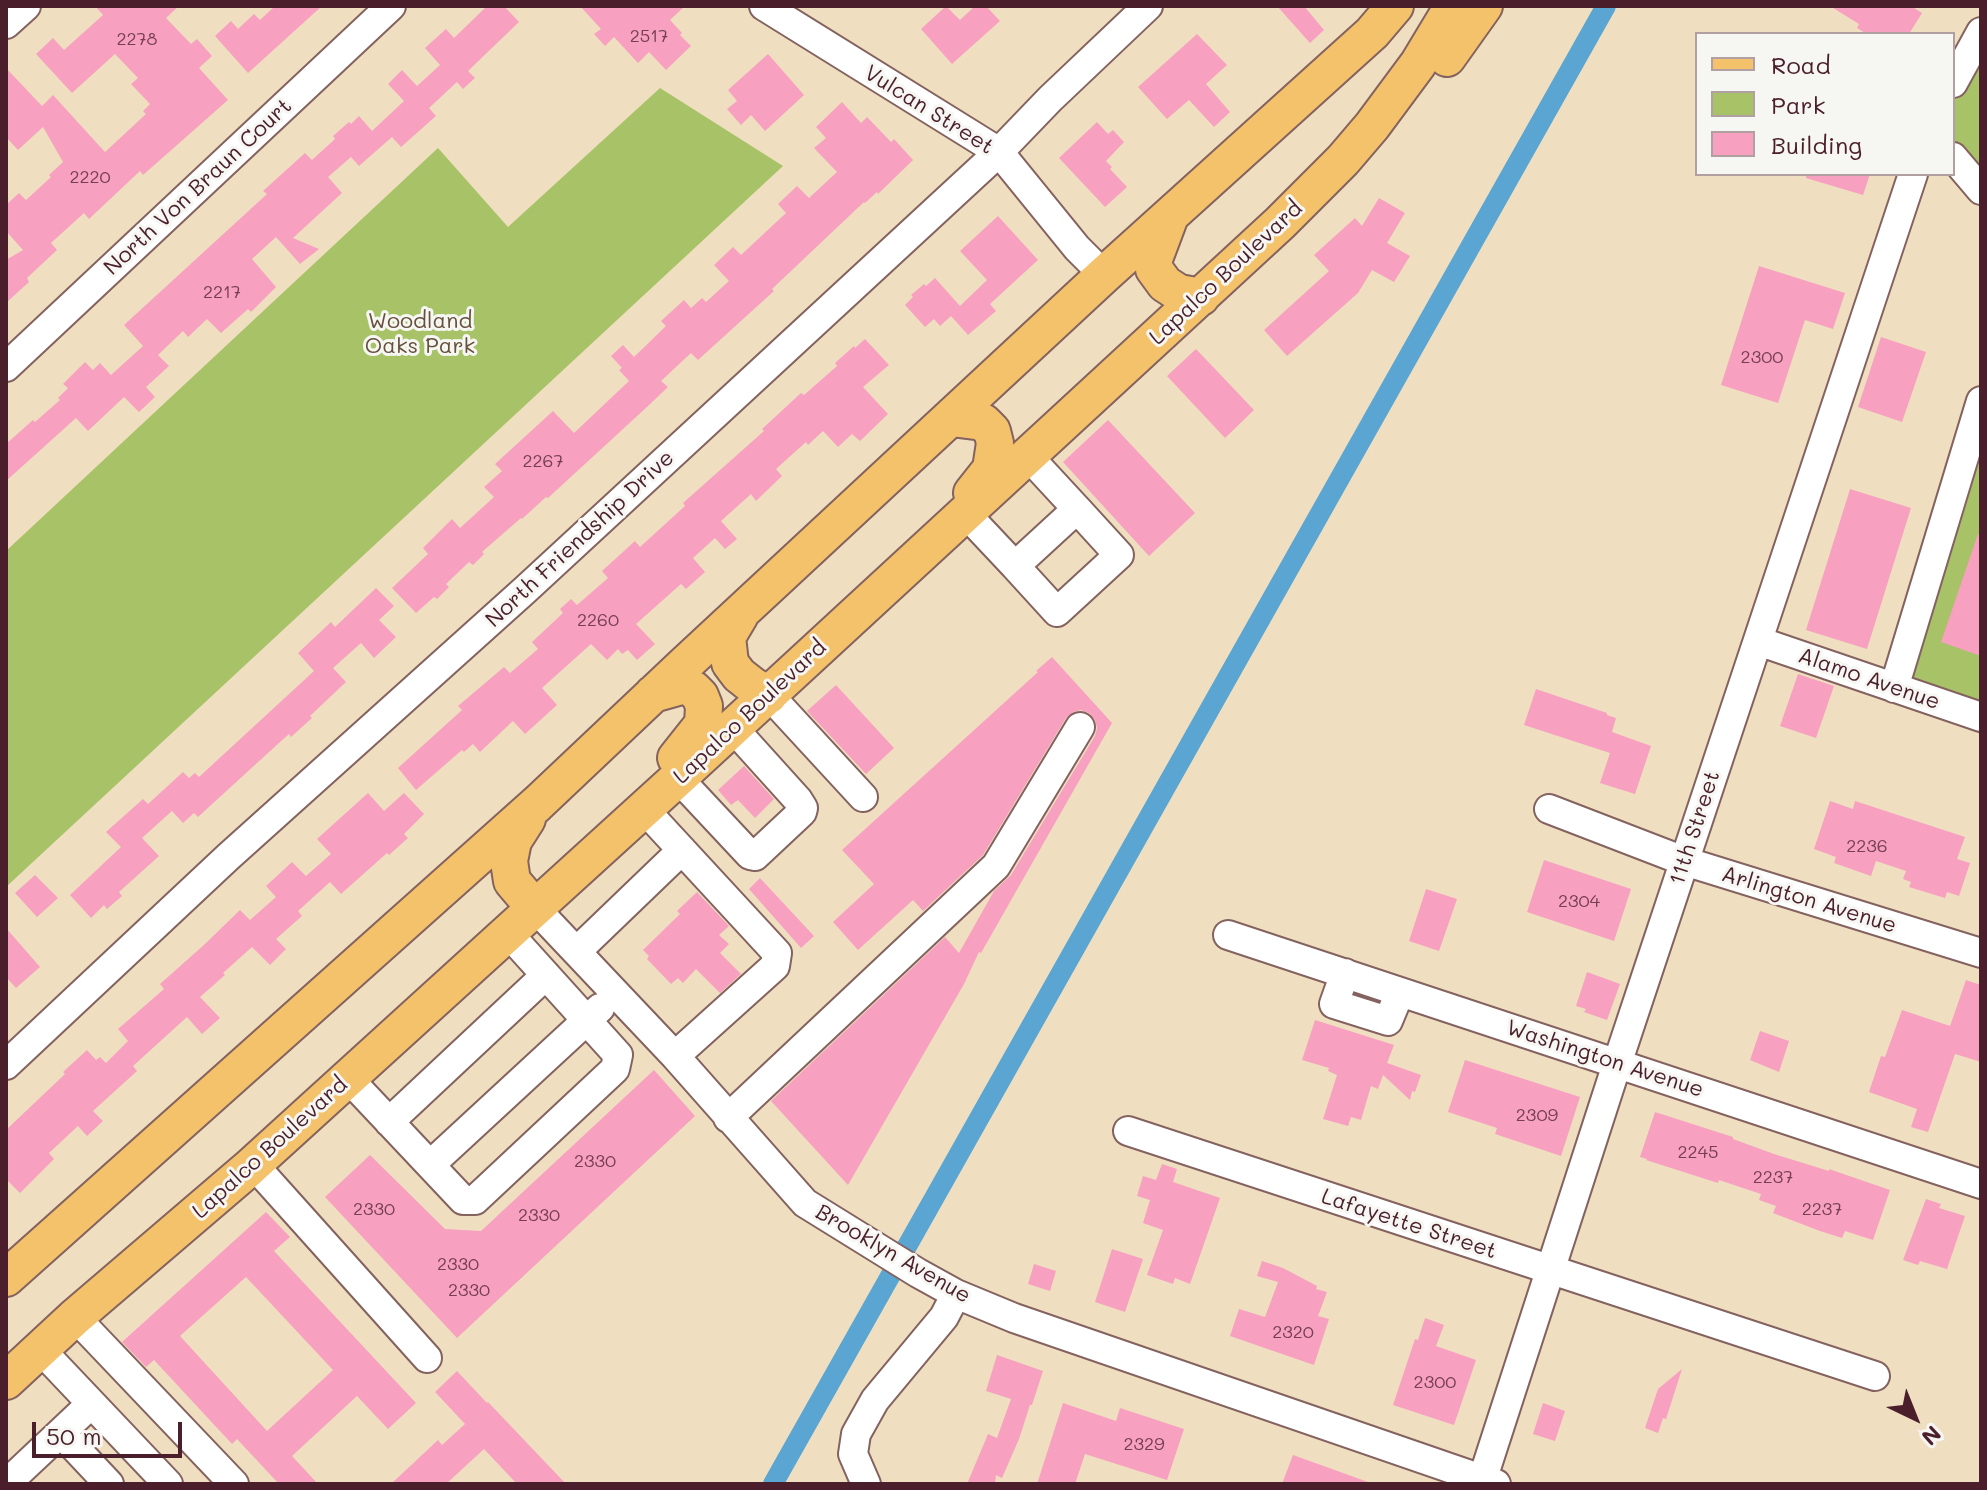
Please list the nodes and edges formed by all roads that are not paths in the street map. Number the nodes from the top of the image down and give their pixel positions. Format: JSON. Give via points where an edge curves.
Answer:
{"nodes":[{"id":1,"x":26,"y":6,"type":"edge"},
{"id":2,"x":391,"y":6,"type":"edge"},
{"id":3,"x":764,"y":6,"type":"edge"},
{"id":4,"x":1148,"y":6,"type":"edge"},
{"id":5,"x":1395,"y":6,"type":"edge"},
{"id":6,"x":1453,"y":6,"type":"edge"},
{"id":7,"x":1484,"y":6,"type":"edge"},
{"id":8,"x":6,"y":24,"type":"edge"},
{"id":9,"x":1981,"y":32,"type":"edge"},
{"id":10,"x":1955,"y":79,"type":"edge"},
{"id":11,"x":999,"y":152,"type":"junction"},
{"id":12,"x":1955,"y":159,"type":"edge"},
{"id":13,"x":1912,"y":176,"type":"edge"},
{"id":14,"x":1981,"y":190,"type":"edge"},
{"id":15,"x":1169,"y":218,"type":"junction"},
{"id":16,"x":1280,"y":223,"type":"junction"},
{"id":17,"x":1104,"y":275,"type":"junction"},
{"id":18,"x":1201,"y":297,"type":"junction"},
{"id":19,"x":6,"y":367,"type":"edge"},
{"id":20,"x":1981,"y":401,"type":"edge"},
{"id":21,"x":951,"y":418,"type":"junction"},
{"id":22,"x":1028,"y":456,"type":"junction"},
{"id":23,"x":1077,"y":509,"type":"junction"},
{"id":24,"x":966,"y":514,"type":"junction"},
{"id":25,"x":929,"y":547,"type":"junction"},
{"id":26,"x":1015,"y":566,"type":"junction"},
{"id":27,"x":740,"y":615,"type":"junction"},
{"id":28,"x":1758,"y":641,"type":"junction"},
{"id":29,"x":1894,"y":688,"type":"junction"},
{"id":30,"x":653,"y":694,"type":"junction"},
{"id":31,"x":769,"y":695,"type":"junction"},
{"id":32,"x":1981,"y":717,"type":"edge"},
{"id":33,"x":1080,"y":727,"type":"dead end"},
{"id":34,"x":733,"y":728,"type":"junction"},
{"id":35,"x":678,"y":778,"type":"junction"},
{"id":36,"x":863,"y":797,"type":"dead end"},
{"id":37,"x":537,"y":804,"type":"junction"},
{"id":38,"x":644,"y":809,"type":"junction"},
{"id":39,"x":1549,"y":809,"type":"dead end"},
{"id":40,"x":682,"y":850,"type":"junction"},
{"id":41,"x":598,"y":851,"type":"junction"},
{"id":42,"x":1684,"y":861,"type":"junction"},
{"id":43,"x":534,"y":907,"type":"junction"},
{"id":44,"x":507,"y":932,"type":"junction"},
{"id":45,"x":1228,"y":935,"type":"dead end"},
{"id":46,"x":577,"y":951,"type":"junction"},
{"id":47,"x":1981,"y":953,"type":"edge"},
{"id":48,"x":546,"y":975,"type":"junction"},
{"id":49,"x":617,"y":993,"type":"junction"},
{"id":50,"x":587,"y":1020,"type":"junction"},
{"id":51,"x":675,"y":1056,"type":"junction"},
{"id":52,"x":1617,"y":1064,"type":"junction"},
{"id":53,"x":6,"y":1065,"type":"edge"},
{"id":54,"x":348,"y":1078,"type":"junction"},
{"id":55,"x":728,"y":1118,"type":"junction"},
{"id":56,"x":389,"y":1122,"type":"junction"},
{"id":57,"x":1128,"y":1131,"type":"dead end"},
{"id":58,"x":253,"y":1164,"type":"junction"},
{"id":59,"x":430,"y":1165,"type":"junction"},
{"id":60,"x":1981,"y":1184,"type":"edge"},
{"id":61,"x":1550,"y":1270,"type":"junction"},
{"id":62,"x":6,"y":1278,"type":"edge"},
{"id":63,"x":956,"y":1294,"type":"junction"},
{"id":64,"x":75,"y":1317,"type":"junction"},
{"id":65,"x":40,"y":1349,"type":"junction"},
{"id":66,"x":427,"y":1358,"type":"dead end"},
{"id":67,"x":1875,"y":1376,"type":"dead end"},
{"id":68,"x":6,"y":1381,"type":"edge"},
{"id":69,"x":91,"y":1404,"type":"junction"},
{"id":70,"x":61,"y":1433,"type":"junction"},
{"id":71,"x":1486,"y":1482,"type":"edge"},
{"id":72,"x":6,"y":1484,"type":"edge"},
{"id":73,"x":109,"y":1484,"type":"edge"},
{"id":74,"x":168,"y":1484,"type":"edge"},
{"id":75,"x":234,"y":1484,"type":"edge"},
{"id":76,"x":866,"y":1484,"type":"edge"}],
"edges":[{"from":1,"to":8,"type":"street"},
{"from":2,"to":19,"type":"street","name":"North Von Braun Court"},
{"from":3,"to":11,"type":"street","name":"Vulcan Street"},
{"from":4,"to":11,"type":"street","name":"North Friendship Drive"},
{"from":5,"to":15,"type":"main road"},
{"from":6,"to":16,"type":"main road","name":"Lapalco Boulevard","via":[[1372,126]]},
{"from":7,"to":16,"type":"main road","via":[[1414,101],[1357,166],[1320,201]]},
{"from":9,"to":10,"type":"street"},
{"from":11,"to":17,"type":"street","name":"Vulcan Street"},
{"from":11,"to":53,"type":"street","name":"North Friendship Drive"},
{"from":12,"to":14,"type":"street"},
{"from":13,"to":28,"type":"street","name":"11th Street"},
{"from":15,"to":17,"type":"main road"},
{"from":15,"to":18,"type":"main road","via":[[1154,269],[1179,293]]},
{"from":16,"to":18,"type":"main road","name":"Lapalco Boulevard"},
{"from":17,"to":21,"type":"main road"},
{"from":18,"to":22,"type":"main road","name":"Lapalco Boulevard"},
{"from":20,"to":29,"type":"street"},
{"from":21,"to":25,"type":"main road","via":[[983,422],[992,431],[995,455],[991,469]]},
{"from":21,"to":27,"type":"main road"},
{"from":22,"to":23,"type":"street"},
{"from":22,"to":24,"type":"main road","name":"Lapalco Boulevard"},
{"from":23,"to":26,"type":"street"},
{"from":23,"to":26,"type":"street","via":[[1119,555],[1057,612]]},
{"from":24,"to":25,"type":"main road","name":"Lapalco Boulevard"},
{"from":24,"to":26,"type":"street"},
{"from":25,"to":31,"type":"main road","name":"Lapalco Boulevard"},
{"from":27,"to":30,"type":"main road"},
{"from":27,"to":31,"type":"main road","via":[[727,637],[730,663]]},
{"from":28,"to":29,"type":"street","name":"Alamo Avenue"},
{"from":28,"to":42,"type":"street","name":"11th Street"},
{"from":29,"to":32,"type":"street","name":"Alamo Avenue"},
{"from":30,"to":37,"type":"main road"},
{"from":30,"to":41,"type":"main road","via":[[685,685],[693,689],[704,706],[703,724]]},
{"from":31,"to":34,"type":"main road","name":"Lapalco Boulevard"},
{"from":31,"to":36,"type":"street"},
{"from":33,"to":55,"type":"street","via":[[996,866]]},
{"from":34,"to":35,"type":"main road","name":"Lapalco Boulevard"},
{"from":34,"to":35,"type":"street","via":[[803,808],[755,856]]},
{"from":35,"to":38,"type":"main road","name":"Lapalco Boulevard"},
{"from":37,"to":43,"type":"main road","via":[[513,841],[509,861],[512,881]]},
{"from":37,"to":62,"type":"main road"},
{"from":38,"to":40,"type":"street"},
{"from":38,"to":41,"type":"main road","name":"Lapalco Boulevard"},
{"from":39,"to":42,"type":"street","name":"Arlington Avenue"},
{"from":40,"to":46,"type":"street"},
{"from":40,"to":51,"type":"street","via":[[777,953],[775,966]]},
{"from":41,"to":43,"type":"main road","name":"Lapalco Boulevard"},
{"from":42,"to":47,"type":"street","name":"Arlington Avenue"},
{"from":42,"to":52,"type":"street","name":"11th Street"},
{"from":43,"to":44,"type":"main road","name":"Lapalco Boulevard"},
{"from":43,"to":46,"type":"street","name":"Brooklyn Avenue"},
{"from":44,"to":48,"type":"street"},
{"from":44,"to":54,"type":"main road","name":"Lapalco Boulevard"},
{"from":45,"to":52,"type":"street","name":"Washington Avenue"},
{"from":46,"to":49,"type":"street","name":"Brooklyn Avenue"},
{"from":48,"to":50,"type":"street"},
{"from":48,"to":56,"type":"street"},
{"from":49,"to":50,"type":"street"},
{"from":49,"to":51,"type":"street","name":"Brooklyn Avenue"},
{"from":50,"to":59,"type":"street"},
{"from":50,"to":59,"type":"street","via":[[618,1055],[615,1069],[475,1200],[463,1200]]},
{"from":51,"to":55,"type":"street","name":"Brooklyn Avenue"},
{"from":52,"to":60,"type":"street","name":"Washington Avenue"},
{"from":52,"to":61,"type":"street","name":"11th Street"},
{"from":54,"to":56,"type":"street"},
{"from":54,"to":58,"type":"main road","name":"Lapalco Boulevard"},
{"from":55,"to":63,"type":"street","name":"Brooklyn Avenue","via":[[805,1203]]},
{"from":56,"to":59,"type":"street"},
{"from":57,"to":61,"type":"street","name":"Lafayette Street"},
{"from":58,"to":64,"type":"main road","name":"Lapalco Boulevard"},
{"from":58,"to":66,"type":"street"},
{"from":61,"to":67,"type":"street","name":"Lafayette Street"},
{"from":61,"to":71,"type":"street","name":"11th Street"},
{"from":63,"to":71,"type":"street","name":"Brooklyn Avenue"},
{"from":63,"to":76,"type":"street","via":[[944,1317],[875,1400],[856,1434],[853,1454]]},
{"from":64,"to":65,"type":"main road","name":"Lapalco Boulevard"},
{"from":64,"to":75,"type":"street"},
{"from":65,"to":68,"type":"main road","name":"Lapalco Boulevard"},
{"from":65,"to":69,"type":"street"},
{"from":69,"to":70,"type":"street"},
{"from":69,"to":74,"type":"street"},
{"from":70,"to":72,"type":"street"},
{"from":70,"to":73,"type":"street"}]}
